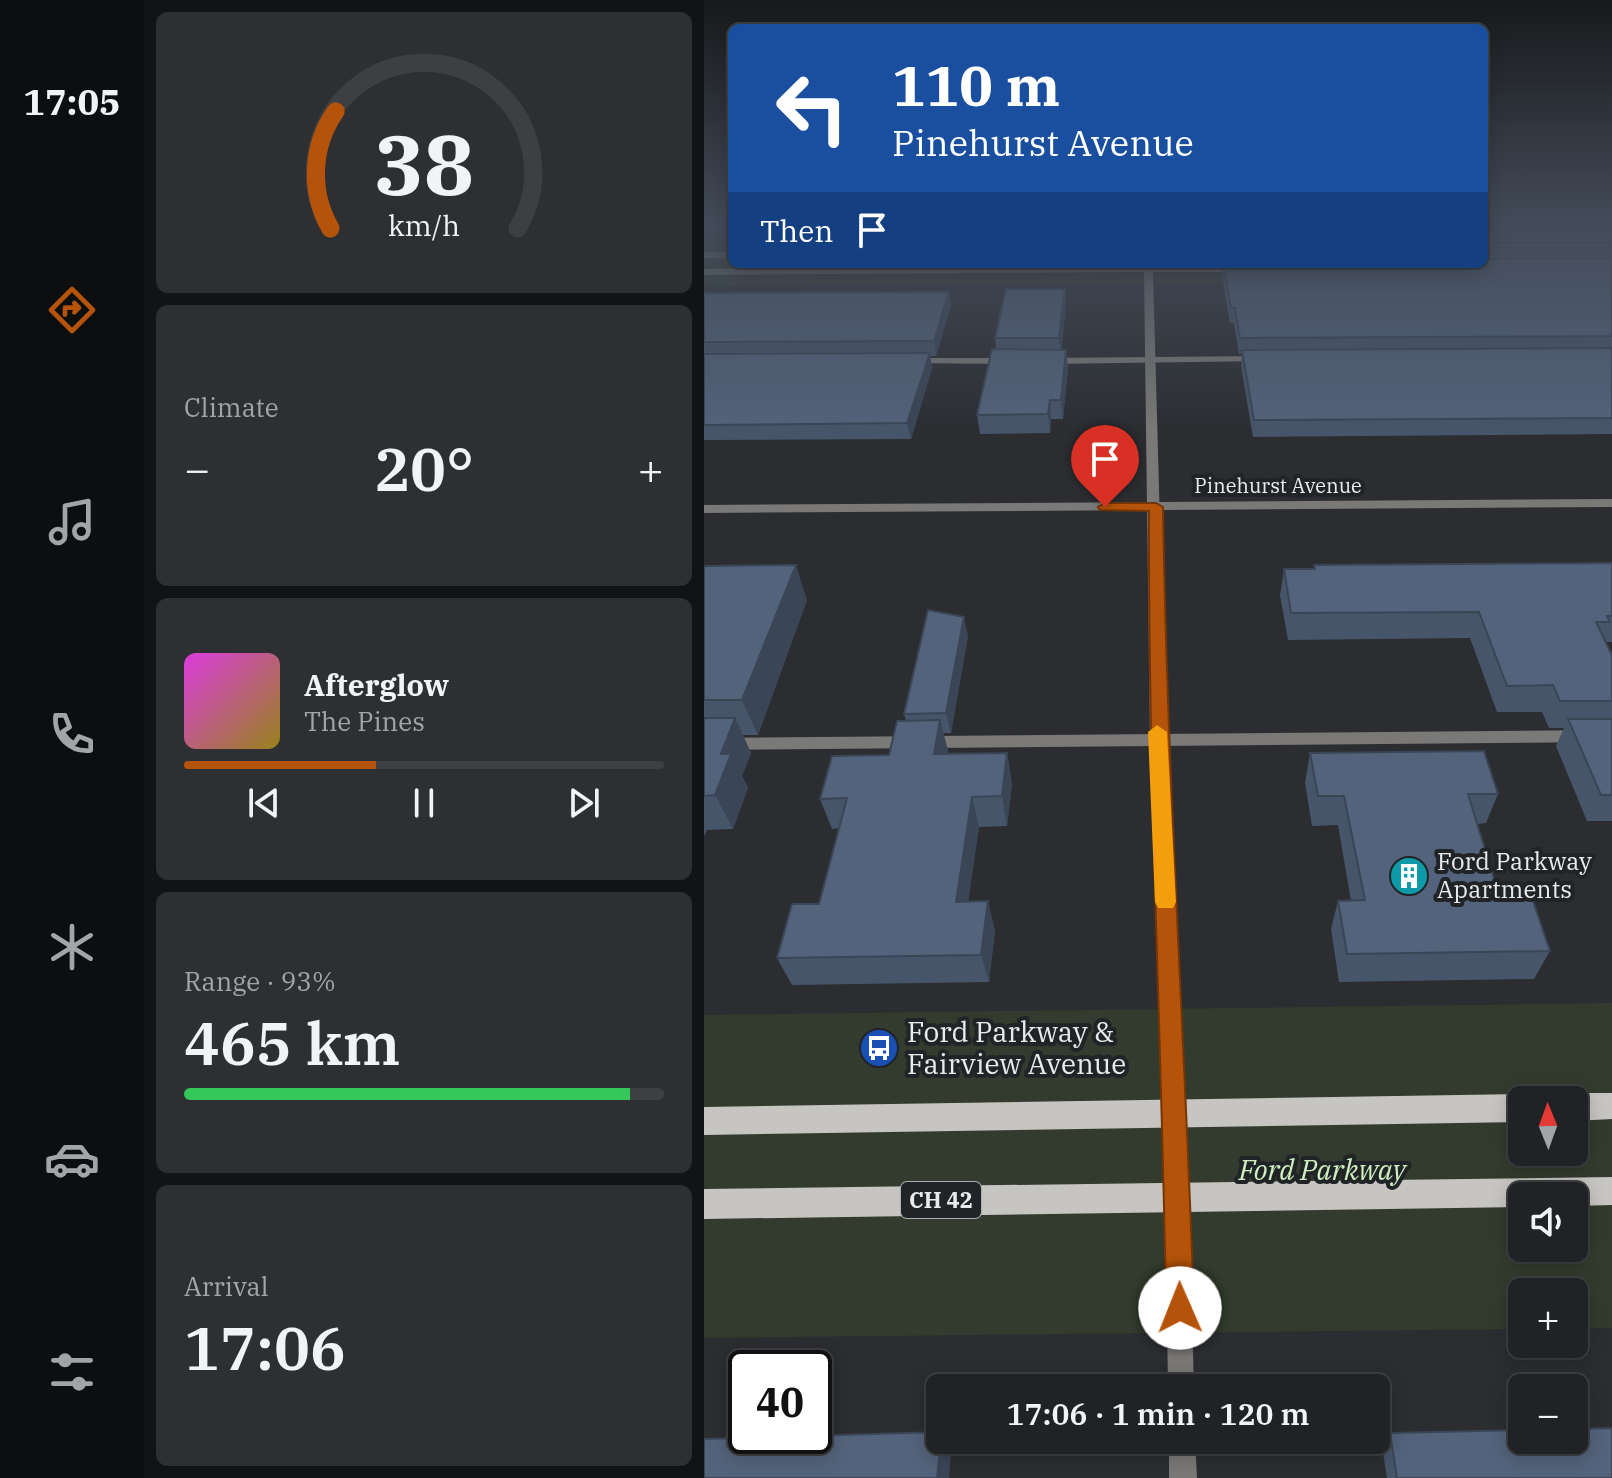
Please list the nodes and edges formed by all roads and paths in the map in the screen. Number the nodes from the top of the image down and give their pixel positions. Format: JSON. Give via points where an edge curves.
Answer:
{"nodes":[{"id":1,"x":1149,"y":295,"type":"edge"},
{"id":2,"x":1278,"y":359,"type":"edge"},
{"id":3,"x":1152,"y":360,"type":"junction"},
{"id":4,"x":894,"y":361,"type":"edge"},
{"id":5,"x":1020,"y":361,"type":"edge"},
{"id":6,"x":1036,"y":361,"type":"edge"},
{"id":7,"x":1612,"y":503,"type":"edge"},
{"id":8,"x":1156,"y":507,"type":"junction"},
{"id":9,"x":704,"y":509,"type":"edge"},
{"id":10,"x":1612,"y":736,"type":"edge"},
{"id":11,"x":1158,"y":740,"type":"junction"},
{"id":12,"x":704,"y":744,"type":"edge"},
{"id":13,"x":1612,"y":1106,"type":"edge"},
{"id":14,"x":1588,"y":1107,"type":"edge"},
{"id":15,"x":1508,"y":1108,"type":"edge"},
{"id":16,"x":1175,"y":1112,"type":"junction"},
{"id":17,"x":704,"y":1121,"type":"edge"},
{"id":18,"x":1612,"y":1191,"type":"edge"},
{"id":19,"x":1177,"y":1196,"type":"junction"},
{"id":20,"x":704,"y":1204,"type":"edge"},
{"id":21,"x":1181,"y":1374,"type":"edge"},
{"id":22,"x":1182,"y":1454,"type":"edge"},
{"id":23,"x":1183,"y":1478,"type":"edge"}],
"edges":[{"from":1,"to":3,"type":"street"},
{"from":2,"to":3,"type":"street"},
{"from":3,"to":6,"type":"street"},
{"from":3,"to":8,"type":"street"},
{"from":4,"to":5,"type":"street"},
{"from":7,"to":8,"type":"street","name":"Pinehurst Avenue"},
{"from":8,"to":9,"type":"street","name":"Pinehurst Avenue"},
{"from":8,"to":11,"type":"street"},
{"from":10,"to":11,"type":"street"},
{"from":11,"to":12,"type":"street"},
{"from":11,"to":16,"type":"street"},
{"from":13,"to":14,"type":"main road"},
{"from":15,"to":16,"type":"main road"},
{"from":16,"to":17,"type":"main road"},
{"from":16,"to":19,"type":"street"},
{"from":18,"to":19,"type":"main road","number":"CH 42"},
{"from":19,"to":20,"type":"main road","number":"CH 42"},
{"from":19,"to":21,"type":"street"},
{"from":22,"to":23,"type":"street"}]}
